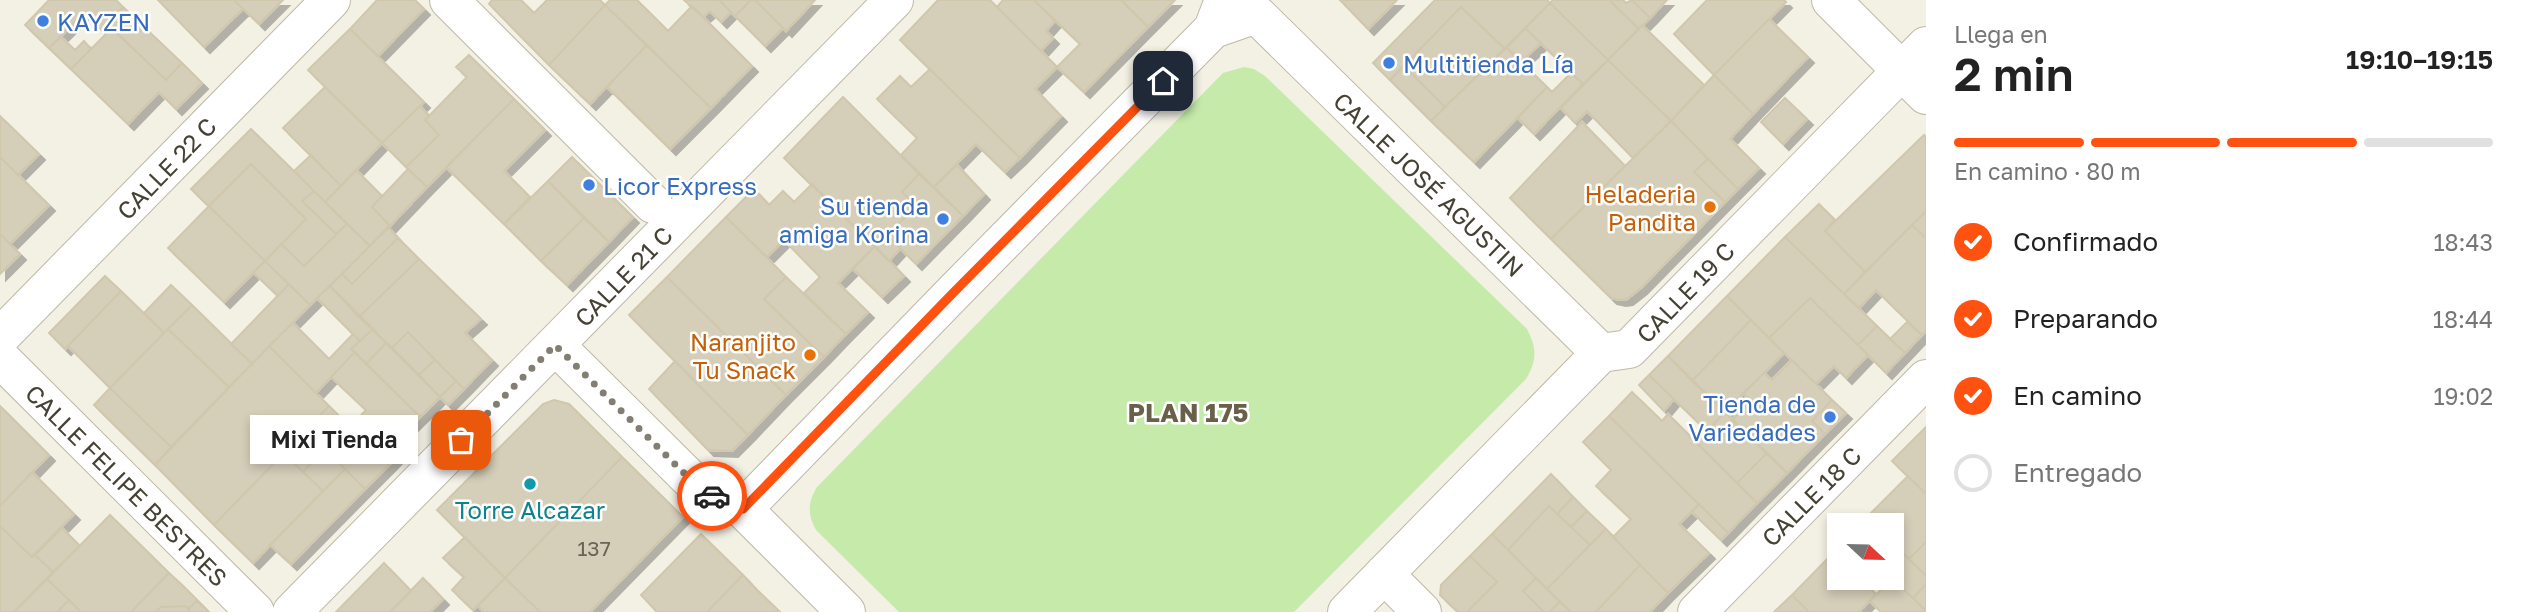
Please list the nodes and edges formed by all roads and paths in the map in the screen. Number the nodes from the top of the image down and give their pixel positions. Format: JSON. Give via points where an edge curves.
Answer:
{"nodes":[{"id":1,"x":331,"y":0,"type":"edge"},
{"id":2,"x":449,"y":0,"type":"edge"},
{"id":3,"x":894,"y":0,"type":"edge"},
{"id":4,"x":1831,"y":0,"type":"edge"},
{"id":5,"x":1236,"y":11,"type":"edge"},
{"id":6,"x":1918,"y":71,"type":"edge"},
{"id":7,"x":653,"y":204,"type":"dead end"},
{"id":8,"x":0,"y":337,"type":"edge"},
{"id":9,"x":555,"y":345,"type":"junction"},
{"id":10,"x":1601,"y":353,"type":"junction"},
{"id":11,"x":0,"y":358,"type":"edge"},
{"id":12,"x":1926,"y":379,"type":"edge"},
{"id":13,"x":743,"y":509,"type":"junction"},
{"id":14,"x":1384,"y":574,"type":"junction"},
{"id":15,"x":255,"y":612,"type":"edge"},
{"id":16,"x":292,"y":612,"type":"edge"},
{"id":17,"x":846,"y":612,"type":"edge"},
{"id":18,"x":1346,"y":612,"type":"edge"},
{"id":19,"x":1422,"y":612,"type":"edge"},
{"id":20,"x":1697,"y":612,"type":"edge"}],
"edges":[{"from":1,"to":8,"type":"street","name":"CALLE 22 C"},
{"from":2,"to":7,"type":"street"},
{"from":3,"to":9,"type":"street","name":"CALLE 21 C"},
{"from":4,"to":6,"type":"street"},
{"from":5,"to":10,"type":"street","name":"CALLE JOSÉ AGUSTIN"},
{"from":5,"to":13,"type":"street"},
{"from":6,"to":10,"type":"street","name":"CALLE 19 C","via":[[1629,349]]},
{"from":9,"to":13,"type":"street","via":[[703,492]]},
{"from":9,"to":16,"type":"street","name":"CALLE 21 C"},
{"from":10,"to":14,"type":"street"},
{"from":11,"to":15,"type":"street","name":"CALLE FELIPE BESTRES"},
{"from":12,"to":20,"type":"street","name":"CALLE 18 C"},
{"from":13,"to":17,"type":"street"},
{"from":14,"to":18,"type":"street"},
{"from":14,"to":19,"type":"street"}]}
